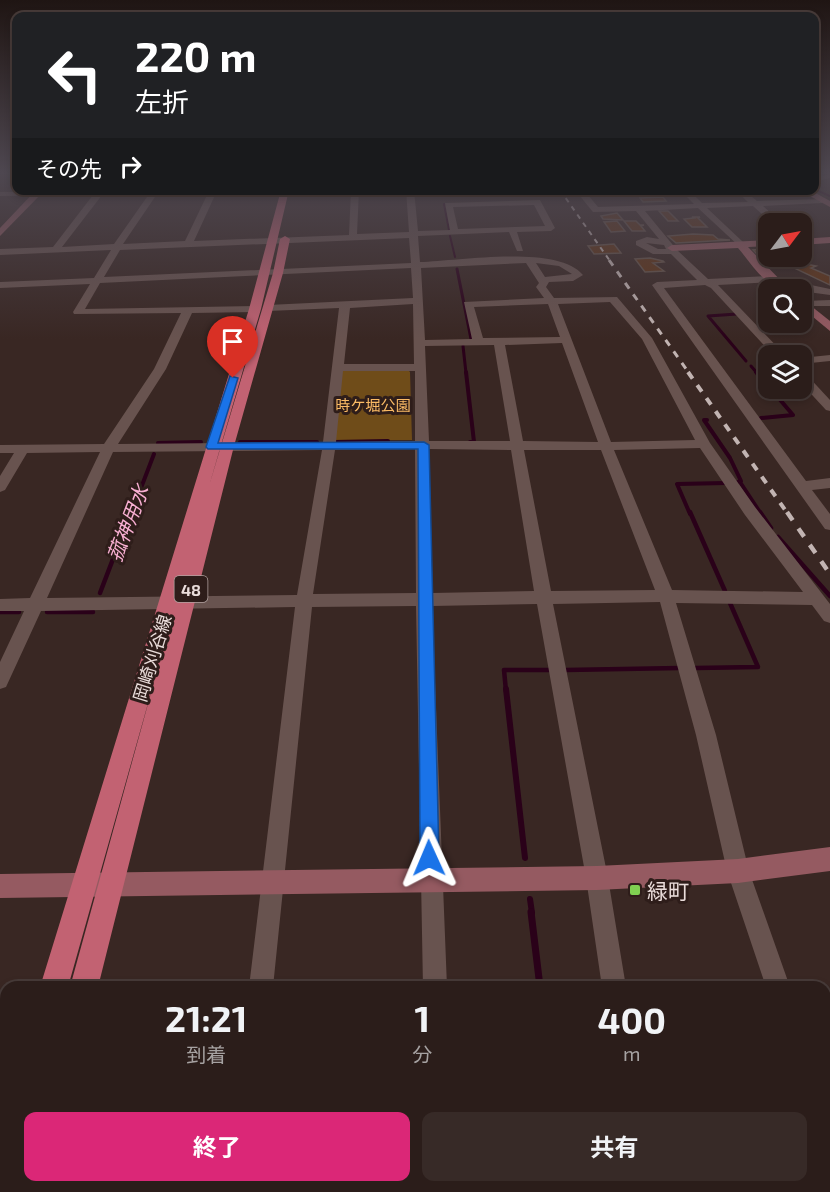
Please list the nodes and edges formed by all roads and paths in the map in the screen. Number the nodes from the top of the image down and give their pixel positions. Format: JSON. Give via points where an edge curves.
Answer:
{"nodes":[{"id":1,"x":72,"y":228,"type":"edge"},
{"id":2,"x":130,"y":228,"type":"edge"},
{"id":3,"x":196,"y":228,"type":"edge"},
{"id":4,"x":280,"y":228,"type":"edge"},
{"id":5,"x":283,"y":228,"type":"edge"},
{"id":6,"x":354,"y":228,"type":"edge"},
{"id":7,"x":413,"y":228,"type":"edge"},
{"id":8,"x":454,"y":228,"type":"edge"},
{"id":9,"x":551,"y":228,"type":"edge"},
{"id":10,"x":654,"y":228,"type":"edge"},
{"id":11,"x":724,"y":228,"type":"edge"},
{"id":12,"x":512,"y":230,"type":"junction"},
{"id":13,"x":455,"y":233,"type":"junction"},
{"id":14,"x":414,"y":234,"type":"junction"},
{"id":15,"x":353,"y":237,"type":"junction"},
{"id":16,"x":279,"y":240,"type":"junction"},
{"id":17,"x":830,"y":240,"type":"edge"},
{"id":18,"x":812,"y":241,"type":"edge"},
{"id":19,"x":189,"y":243,"type":"junction"},
{"id":20,"x":758,"y":243,"type":"edge"},
{"id":21,"x":740,"y":244,"type":"junction"},
{"id":22,"x":117,"y":247,"type":"junction"},
{"id":23,"x":670,"y":247,"type":"junction"},
{"id":24,"x":56,"y":249,"type":"junction"},
{"id":25,"x":520,"y":249,"type":"dead end"},
{"id":26,"x":0,"y":252,"type":"edge"},
{"id":27,"x":529,"y":260,"type":"junction"},
{"id":28,"x":417,"y":265,"type":"junction"},
{"id":29,"x":271,"y":273,"type":"junction"},
{"id":30,"x":771,"y":279,"type":"edge"},
{"id":31,"x":99,"y":280,"type":"junction"},
{"id":32,"x":542,"y":280,"type":"junction"},
{"id":33,"x":758,"y":280,"type":"edge"},
{"id":34,"x":704,"y":282,"type":"junction"},
{"id":35,"x":0,"y":285,"type":"edge"},
{"id":36,"x":812,"y":288,"type":"edge"},
{"id":37,"x":830,"y":292,"type":"edge"},
{"id":38,"x":418,"y":301,"type":"junction"},
{"id":39,"x":553,"y":303,"type":"junction"},
{"id":40,"x":812,"y":303,"type":"edge"},
{"id":41,"x":830,"y":303,"type":"edge"},
{"id":42,"x":345,"y":304,"type":"junction"},
{"id":43,"x":261,"y":309,"type":"junction"},
{"id":44,"x":812,"y":311,"type":"edge"},
{"id":45,"x":187,"y":312,"type":"junction"},
{"id":46,"x":830,"y":327,"type":"edge"},
{"id":47,"x":567,"y":340,"type":"junction"},
{"id":48,"x":478,"y":342,"type":"junction"},
{"id":49,"x":419,"y":343,"type":"junction"},
{"id":50,"x":499,"y":343,"type":"junction"},
{"id":51,"x":770,"y":345,"type":"edge"},
{"id":52,"x":830,"y":358,"type":"edge"},
{"id":53,"x":812,"y":360,"type":"edge"},
{"id":54,"x":420,"y":367,"type":"junction"},
{"id":55,"x":338,"y":368,"type":"junction"},
{"id":56,"x":812,"y":388,"type":"edge"},
{"id":57,"x":830,"y":407,"type":"edge"},
{"id":58,"x":704,"y":444,"type":"junction"},
{"id":59,"x":424,"y":445,"type":"junction"},
{"id":60,"x":220,"y":446,"type":"junction"},
{"id":61,"x":517,"y":446,"type":"junction"},
{"id":62,"x":606,"y":446,"type":"junction"},
{"id":63,"x":109,"y":447,"type":"junction"},
{"id":64,"x":328,"y":447,"type":"junction"},
{"id":65,"x":0,"y":449,"type":"edge"},
{"id":66,"x":23,"y":449,"type":"junction"},
{"id":67,"x":830,"y":483,"type":"edge"},
{"id":68,"x":803,"y":486,"type":"junction"},
{"id":69,"x":0,"y":487,"type":"edge"},
{"id":70,"x":830,"y":525,"type":"edge"},
{"id":71,"x":666,"y":596,"type":"junction"},
{"id":72,"x":543,"y":599,"type":"junction"},
{"id":73,"x":818,"y":599,"type":"junction"},
{"id":74,"x":424,"y":600,"type":"junction"},
{"id":75,"x":304,"y":602,"type":"junction"},
{"id":76,"x":178,"y":603,"type":"junction"},
{"id":77,"x":0,"y":605,"type":"edge"},
{"id":78,"x":36,"y":605,"type":"junction"},
{"id":79,"x":830,"y":615,"type":"edge"},
{"id":80,"x":0,"y":681,"type":"edge"},
{"id":81,"x":830,"y":859,"type":"edge"},
{"id":82,"x":738,"y":871,"type":"junction"},
{"id":83,"x":597,"y":878,"type":"junction"},
{"id":84,"x":273,"y":881,"type":"junction"},
{"id":85,"x":430,"y":881,"type":"junction"},
{"id":86,"x":111,"y":883,"type":"junction"},
{"id":87,"x":83,"y":884,"type":"junction"},
{"id":88,"x":0,"y":886,"type":"edge"},
{"id":89,"x":56,"y":981,"type":"edge"},
{"id":90,"x":86,"y":981,"type":"edge"},
{"id":91,"x":262,"y":981,"type":"edge"},
{"id":92,"x":435,"y":981,"type":"edge"},
{"id":93,"x":613,"y":981,"type":"edge"},
{"id":94,"x":776,"y":981,"type":"edge"}],
"edges":[{"from":1,"to":24,"type":"street"},
{"from":2,"to":22,"type":"street"},
{"from":3,"to":19,"type":"street"},
{"from":4,"to":16,"type":"main road","name":"岡崎刈谷線","number":"48"},
{"from":5,"to":16,"type":"main road","name":"岡崎刈谷線","number":"48"},
{"from":6,"to":15,"type":"street"},
{"from":7,"to":14,"type":"street"},
{"from":8,"to":13,"type":"street"},
{"from":9,"to":12,"type":"street"},
{"from":10,"to":23,"type":"street"},
{"from":11,"to":21,"type":"street"},
{"from":12,"to":13,"type":"street"},
{"from":12,"to":25,"type":"street"},
{"from":13,"to":14,"type":"street"},
{"from":14,"to":15,"type":"street"},
{"from":14,"to":28,"type":"street"},
{"from":15,"to":16,"type":"street"},
{"from":16,"to":19,"type":"street"},
{"from":16,"to":29,"type":"main road","name":"岡崎刈谷線","number":"48"},
{"from":17,"to":18,"type":"street"},
{"from":19,"to":22,"type":"street"},
{"from":20,"to":21,"type":"street"},
{"from":21,"to":23,"type":"street"},
{"from":21,"to":30,"type":"street"},
{"from":22,"to":24,"type":"street"},
{"from":22,"to":31,"type":"street"},
{"from":23,"to":34,"type":"street"},
{"from":24,"to":26,"type":"street"},
{"from":27,"to":28,"type":"street"},
{"from":27,"to":32,"type":"street"},
{"from":27,"to":32,"type":"street","via":[[564,264],[578,275]]},
{"from":28,"to":29,"type":"street"},
{"from":28,"to":38,"type":"street"},
{"from":29,"to":31,"type":"street"},
{"from":29,"to":43,"type":"main road","name":"岡崎刈谷線","number":"48"},
{"from":31,"to":35,"type":"street"},
{"from":31,"to":45,"type":"street","via":[[78,312]]},
{"from":32,"to":39,"type":"street","via":[[542,287]]},
{"from":33,"to":34,"type":"street"},
{"from":34,"to":51,"type":"street","via":[[714,286]]},
{"from":34,"to":68,"type":"street","via":[[657,285]]},
{"from":36,"to":37,"type":"street"},
{"from":38,"to":42,"type":"street"},
{"from":38,"to":49,"type":"street"},
{"from":39,"to":47,"type":"street"},
{"from":39,"to":48,"type":"street","via":[[468,304]]},
{"from":39,"to":58,"type":"street","via":[[614,299],[647,338]]},
{"from":40,"to":41,"type":"street"},
{"from":42,"to":43,"type":"street"},
{"from":42,"to":55,"type":"street"},
{"from":43,"to":45,"type":"street"},
{"from":43,"to":60,"type":"main road","name":"岡崎刈谷線","number":"48"},
{"from":44,"to":46,"type":"street"},
{"from":45,"to":63,"type":"street","via":[[160,369]]},
{"from":47,"to":50,"type":"street"},
{"from":47,"to":62,"type":"street"},
{"from":48,"to":49,"type":"street"},
{"from":48,"to":50,"type":"street"},
{"from":49,"to":54,"type":"street"},
{"from":50,"to":61,"type":"street"},
{"from":52,"to":53,"type":"street"},
{"from":54,"to":55,"type":"street"},
{"from":54,"to":59,"type":"street"},
{"from":55,"to":64,"type":"street"},
{"from":56,"to":57,"type":"street"},
{"from":58,"to":62,"type":"street"},
{"from":58,"to":73,"type":"street"},
{"from":59,"to":61,"type":"street"},
{"from":59,"to":64,"type":"street"},
{"from":59,"to":74,"type":"street"},
{"from":60,"to":63,"type":"street"},
{"from":60,"to":64,"type":"street"},
{"from":60,"to":76,"type":"main road","name":"岡崎刈谷線","number":"48"},
{"from":61,"to":62,"type":"street"},
{"from":61,"to":72,"type":"street"},
{"from":62,"to":71,"type":"street"},
{"from":63,"to":66,"type":"street"},
{"from":63,"to":78,"type":"street"},
{"from":64,"to":75,"type":"street"},
{"from":65,"to":66,"type":"street"},
{"from":66,"to":69,"type":"street"},
{"from":67,"to":68,"type":"street"},
{"from":68,"to":70,"type":"street"},
{"from":71,"to":72,"type":"street"},
{"from":71,"to":73,"type":"street"},
{"from":71,"to":82,"type":"street","via":[[706,735]]},
{"from":72,"to":74,"type":"street"},
{"from":72,"to":83,"type":"street"},
{"from":73,"to":79,"type":"street"},
{"from":74,"to":75,"type":"street"},
{"from":74,"to":85,"type":"street"},
{"from":75,"to":76,"type":"street"},
{"from":75,"to":84,"type":"street"},
{"from":76,"to":78,"type":"street"},
{"from":76,"to":86,"type":"main road","name":"岡崎刈谷線","number":"48"},
{"from":76,"to":87,"type":"main road","name":"岡崎刈谷線","number":"48"},
{"from":77,"to":78,"type":"street"},
{"from":78,"to":80,"type":"street"},
{"from":81,"to":82,"type":"street"},
{"from":82,"to":83,"type":"street"},
{"from":82,"to":94,"type":"street"},
{"from":83,"to":85,"type":"street"},
{"from":83,"to":93,"type":"street"},
{"from":84,"to":85,"type":"street"},
{"from":84,"to":86,"type":"street"},
{"from":84,"to":91,"type":"street"},
{"from":85,"to":92,"type":"street"},
{"from":86,"to":87,"type":"street"},
{"from":86,"to":90,"type":"main road","name":"岡崎刈谷線","number":"48"},
{"from":87,"to":88,"type":"street"},
{"from":87,"to":89,"type":"main road","name":"岡崎刈谷線","number":"48"}]}
